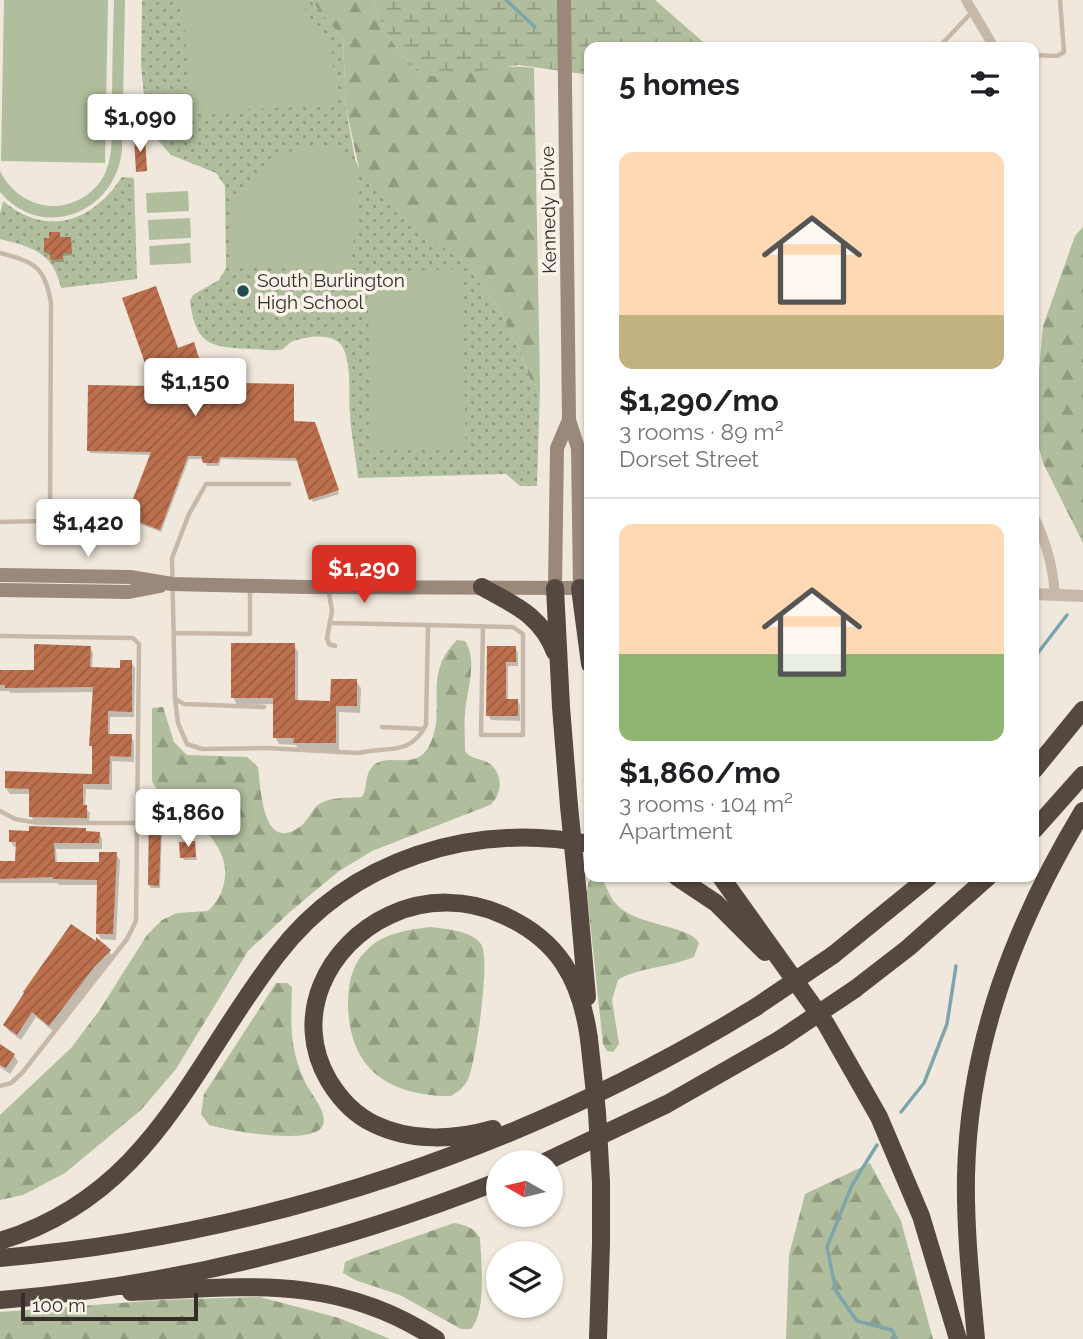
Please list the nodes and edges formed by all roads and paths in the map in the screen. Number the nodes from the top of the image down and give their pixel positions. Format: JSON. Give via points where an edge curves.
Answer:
{"nodes":[{"id":1,"x":564,"y":0,"type":"edge"},
{"id":2,"x":966,"y":0,"type":"edge"},
{"id":3,"x":1060,"y":0,"type":"edge"},
{"id":4,"x":974,"y":10,"type":"junction"},
{"id":5,"x":944,"y":42,"type":"edge"},
{"id":6,"x":991,"y":42,"type":"edge"},
{"id":7,"x":1039,"y":55,"type":"edge"},
{"id":8,"x":0,"y":253,"type":"edge"},
{"id":9,"x":569,"y":420,"type":"junction"},
{"id":10,"x":289,"y":484,"type":"dead end"},
{"id":11,"x":0,"y":522,"type":"edge"},
{"id":12,"x":1039,"y":527,"type":"edge"},
{"id":13,"x":324,"y":565,"type":"dead end"},
{"id":14,"x":584,"y":568,"type":"edge"},
{"id":15,"x":0,"y":575,"type":"edge"},
{"id":16,"x":172,"y":584,"type":"junction"},
{"id":17,"x":250,"y":586,"type":"junction"},
{"id":18,"x":330,"y":587,"type":"junction"},
{"id":19,"x":482,"y":587,"type":"junction"},
{"id":20,"x":555,"y":588,"type":"junction"},
{"id":21,"x":584,"y":588,"type":"edge"},
{"id":22,"x":0,"y":590,"type":"edge"},
{"id":23,"x":1039,"y":594,"type":"edge"},
{"id":24,"x":1055,"y":595,"type":"junction"},
{"id":25,"x":1083,"y":596,"type":"edge"},
{"id":26,"x":332,"y":623,"type":"junction"},
{"id":27,"x":428,"y":625,"type":"junction"},
{"id":28,"x":483,"y":626,"type":"junction"},
{"id":29,"x":174,"y":633,"type":"junction"},
{"id":30,"x":0,"y":636,"type":"edge"},
{"id":31,"x":335,"y":646,"type":"dead end"},
{"id":32,"x":558,"y":665,"type":"junction"},
{"id":33,"x":175,"y":699,"type":"junction"},
{"id":34,"x":264,"y":707,"type":"dead end"},
{"id":35,"x":1083,"y":710,"type":"edge"},
{"id":36,"x":382,"y":727,"type":"dead end"},
{"id":37,"x":424,"y":729,"type":"junction"},
{"id":38,"x":1039,"y":764,"type":"edge"},
{"id":39,"x":1083,"y":775,"type":"edge"},
{"id":40,"x":0,"y":811,"type":"edge"},
{"id":41,"x":1083,"y":811,"type":"edge"},
{"id":42,"x":139,"y":823,"type":"junction"},
{"id":43,"x":1039,"y":824,"type":"edge"},
{"id":44,"x":584,"y":843,"type":"edge"},
{"id":45,"x":685,"y":882,"type":"edge"},
{"id":46,"x":725,"y":882,"type":"edge"},
{"id":47,"x":923,"y":882,"type":"edge"},
{"id":48,"x":982,"y":882,"type":"edge"},
{"id":49,"x":801,"y":990,"type":"junction"},
{"id":50,"x":589,"y":1039,"type":"junction"},
{"id":51,"x":0,"y":1086,"type":"edge"},
{"id":52,"x":590,"y":1097,"type":"junction"},
{"id":53,"x":564,"y":1153,"type":"edge"},
{"id":54,"x":486,"y":1186,"type":"edge"},
{"id":55,"x":0,"y":1241,"type":"edge"},
{"id":56,"x":0,"y":1258,"type":"edge"},
{"id":57,"x":30,"y":1297,"type":"junction"},
{"id":58,"x":0,"y":1300,"type":"edge"},
{"id":59,"x":436,"y":1339,"type":"edge"},
{"id":60,"x":598,"y":1339,"type":"edge"},
{"id":61,"x":958,"y":1339,"type":"edge"},
{"id":62,"x":976,"y":1339,"type":"edge"}],
"edges":[{"from":1,"to":9,"type":"main road","name":"Kennedy Drive"},
{"from":2,"to":4,"type":"street"},
{"from":3,"to":7,"type":"lane","via":[[1064,52]]},
{"from":4,"to":5,"type":"lane"},
{"from":4,"to":6,"type":"street"},
{"from":8,"to":11,"type":"lane","via":[[36,266],[45,276],[51,303],[50,513],[43,521]]},
{"from":9,"to":14,"type":"main road","name":"Kennedy Drive","via":[[578,448]]},
{"from":9,"to":20,"type":"main road","name":"Kennedy Drive","via":[[557,448]]},
{"from":10,"to":16,"type":"lane","via":[[206,484],[172,558]]},
{"from":12,"to":24,"type":"street"},
{"from":13,"to":18,"type":"lane"},
{"from":15,"to":16,"type":"main road","via":[[130,577]]},
{"from":16,"to":17,"type":"main road"},
{"from":16,"to":22,"type":"main road","via":[[129,592]]},
{"from":16,"to":29,"type":"lane"},
{"from":17,"to":18,"type":"main road"},
{"from":17,"to":29,"type":"lane","via":[[250,634]]},
{"from":18,"to":19,"type":"main road"},
{"from":18,"to":26,"type":"lane"},
{"from":19,"to":20,"type":"main road"},
{"from":19,"to":32,"type":"highway","via":[[541,625]]},
{"from":20,"to":21,"type":"main road"},
{"from":20,"to":32,"type":"highway"},
{"from":23,"to":24,"type":"street"},
{"from":24,"to":25,"type":"street"},
{"from":26,"to":27,"type":"lane"},
{"from":26,"to":31,"type":"lane","via":[[327,638],[328,644]]},
{"from":27,"to":28,"type":"lane"},
{"from":27,"to":37,"type":"lane"},
{"from":28,"to":28,"type":"lane","via":[[513,627],[523,634],[523,735],[481,735]]},
{"from":29,"to":33,"type":"lane"},
{"from":30,"to":42,"type":"lane","via":[[133,638],[139,643]]},
{"from":32,"to":50,"type":"highway","bridge":true},
{"from":33,"to":34,"type":"lane","via":[[184,704]]},
{"from":33,"to":37,"type":"lane","via":[[187,744],[202,749],[359,753],[406,748]]},
{"from":35,"to":38,"type":"highway"},
{"from":36,"to":37,"type":"lane"},
{"from":39,"to":43,"type":"highway"},
{"from":40,"to":42,"type":"lane","via":[[26,822]]},
{"from":41,"to":62,"type":"highway","via":[[1017,937],[979,1065],[966,1175]]},
{"from":42,"to":51,"type":"lane","via":[[138,914],[133,929],[22,1073]]},
{"from":44,"to":55,"type":"highway","via":[[519,836],[458,843],[404,859],[344,892],[277,954],[179,1103],[130,1163],[62,1214]]},
{"from":45,"to":49,"type":"highway","via":[[729,915]]},
{"from":46,"to":49,"type":"highway"},
{"from":47,"to":52,"type":"highway","bridge":true,"via":[[833,955],[756,1007]]},
{"from":48,"to":53,"type":"highway","bridge":true,"via":[[919,939],[779,1041],[667,1104]]},
{"from":49,"to":61,"type":"highway","via":[[838,1042],[888,1136],[928,1236]]},
{"from":50,"to":52,"type":"highway","via":[[576,984],[552,948],[506,916],[454,903],[398,912],[357,936],[326,971],[313,1016],[317,1054],[334,1088],[357,1114],[389,1130],[428,1137],[470,1135]]},
{"from":50,"to":60,"type":"highway","bridge":true,"via":[[601,1182]]},
{"from":52,"to":56,"type":"highway","via":[[433,1162],[273,1212],[150,1238]]},
{"from":54,"to":57,"type":"highway","via":[[382,1223],[256,1258],[132,1283]]},
{"from":57,"to":58,"type":"highway"},
{"from":57,"to":59,"type":"highway","via":[[291,1288],[373,1306]]}]}
